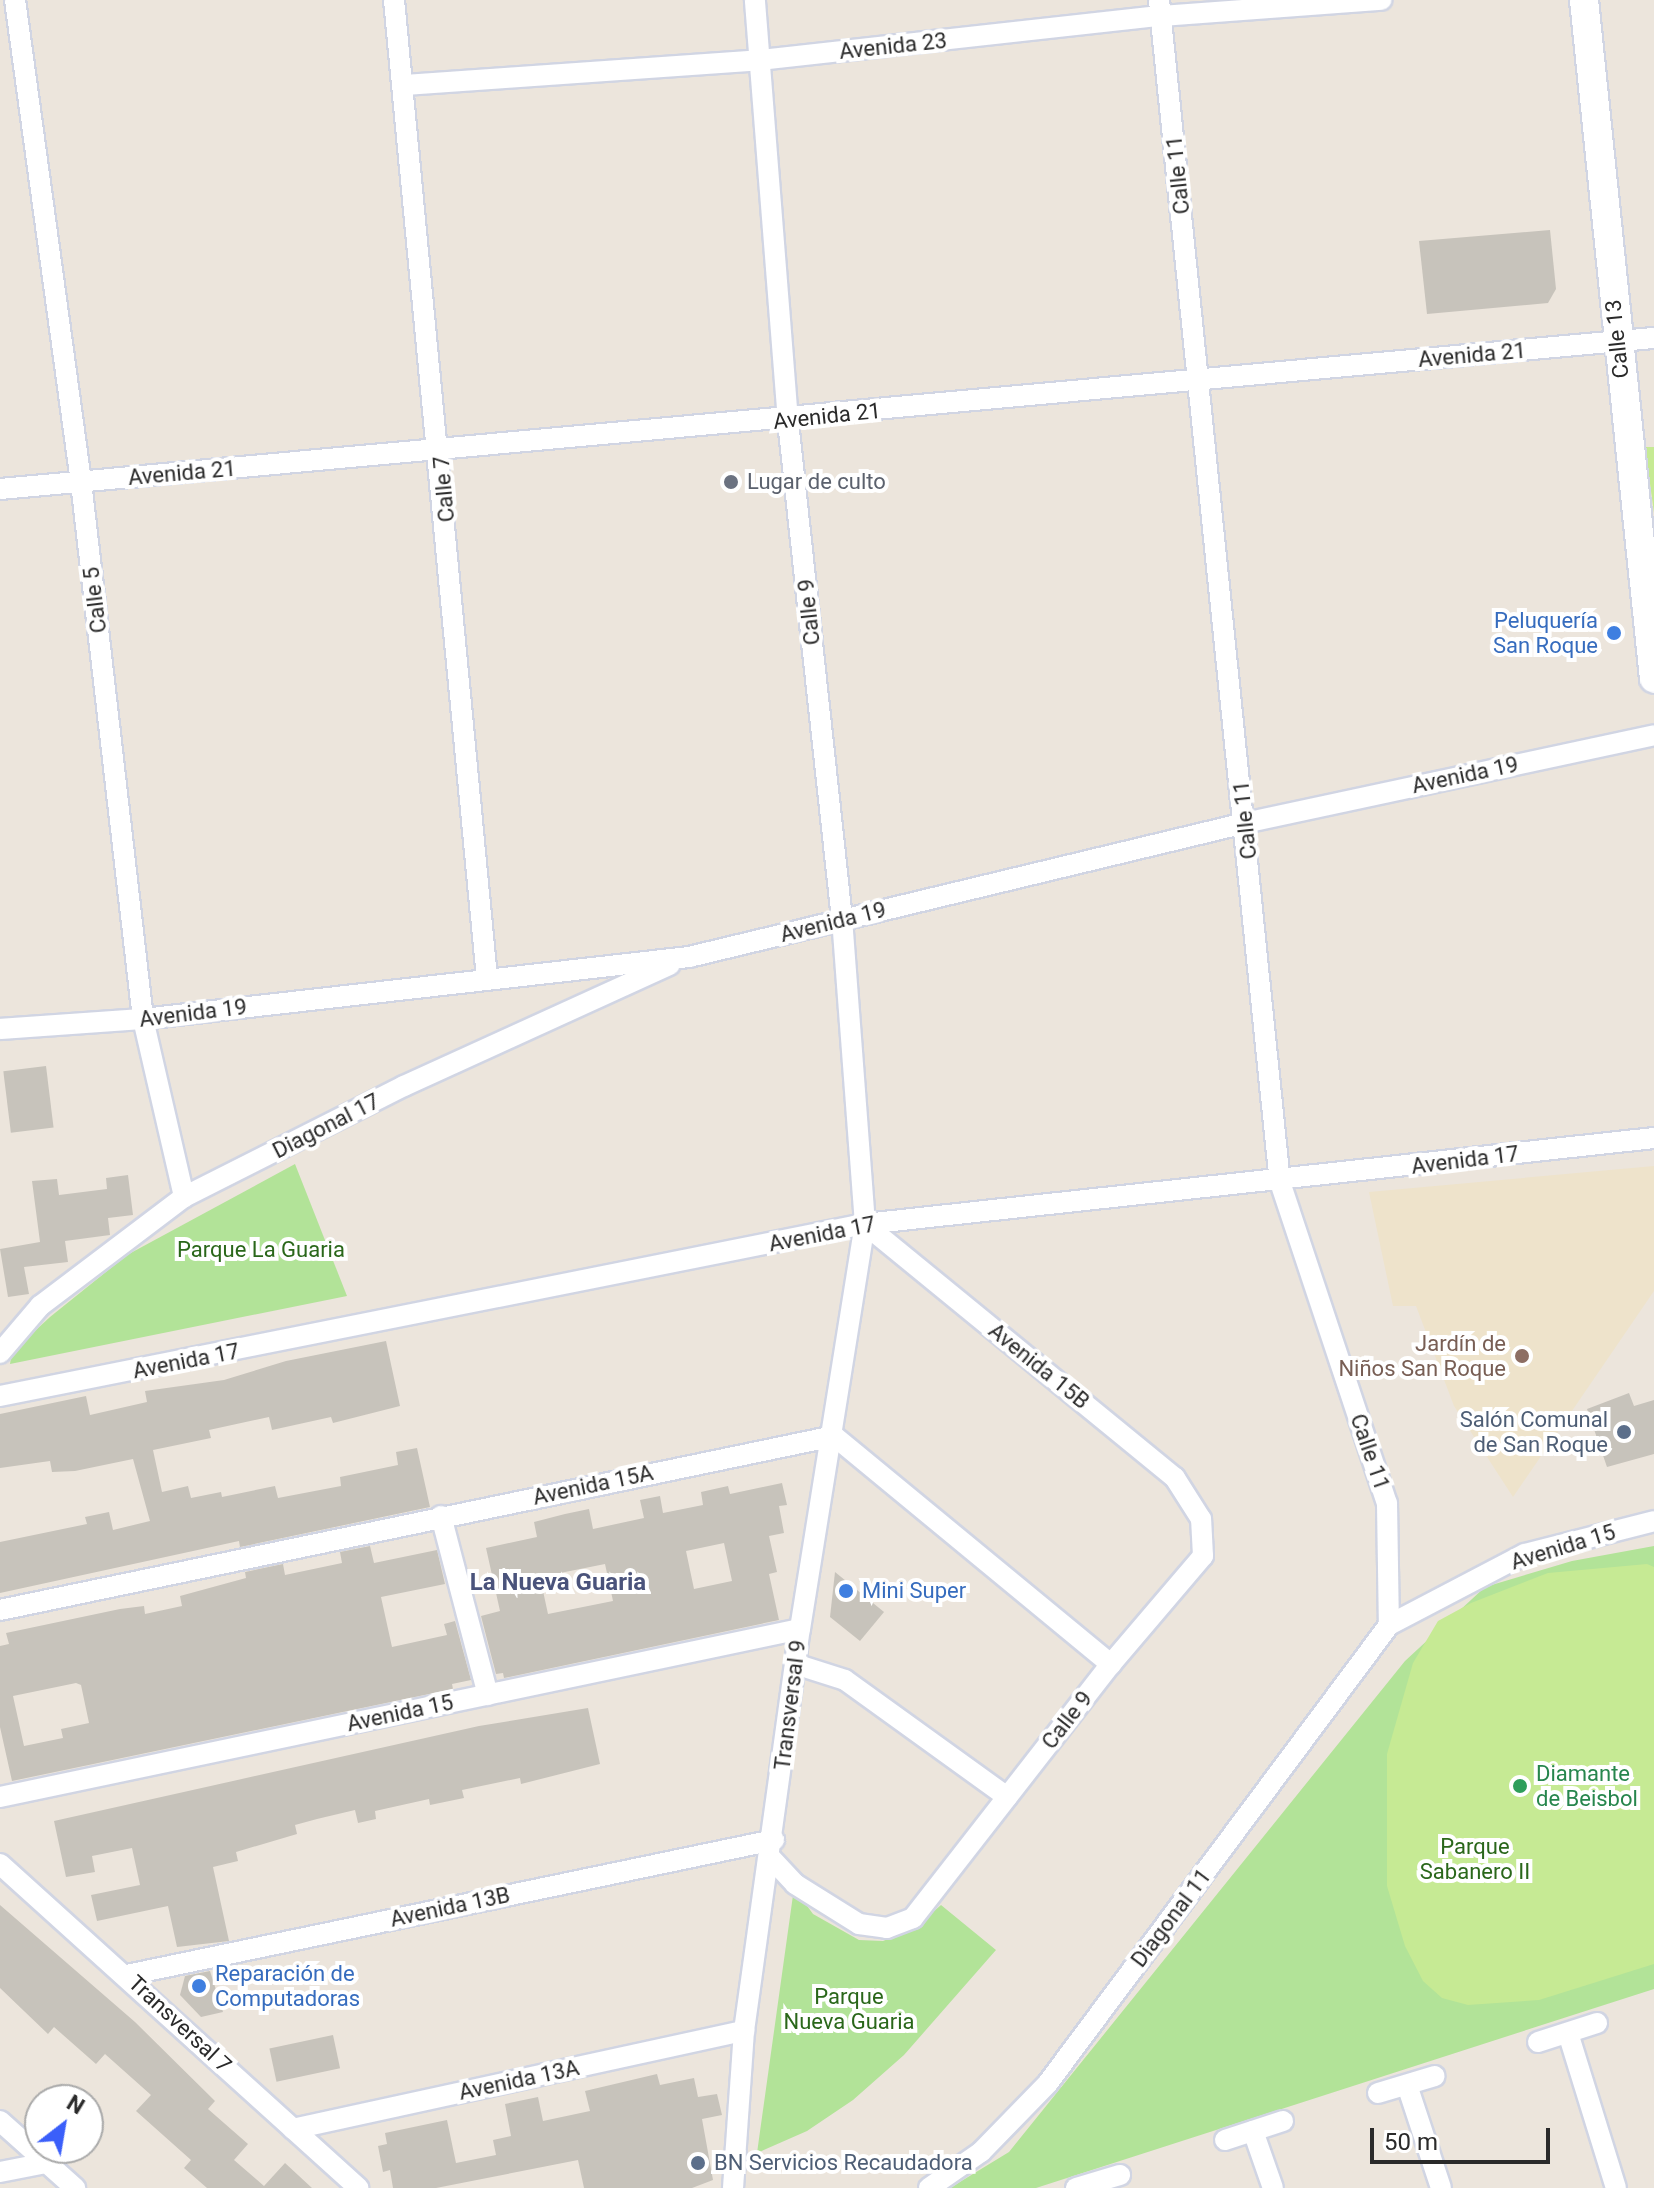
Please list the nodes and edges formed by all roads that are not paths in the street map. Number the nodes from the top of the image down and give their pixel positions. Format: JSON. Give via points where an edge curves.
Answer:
{"nodes":[{"id":1,"x":15,"y":0,"type":"edge"},
{"id":2,"x":394,"y":0,"type":"edge"},
{"id":3,"x":755,"y":0,"type":"edge"},
{"id":4,"x":1381,"y":0,"type":"edge"},
{"id":5,"x":1584,"y":0,"type":"edge"},
{"id":6,"x":1160,"y":8,"type":"edge"},
{"id":7,"x":760,"y":60,"type":"junction"},
{"id":8,"x":404,"y":85,"type":"junction"},
{"id":9,"x":1654,"y":338,"type":"edge"},
{"id":10,"x":1617,"y":342,"type":"junction"},
{"id":11,"x":1199,"y":378,"type":"junction"},
{"id":12,"x":788,"y":421,"type":"junction"},
{"id":13,"x":440,"y":451,"type":"junction"},
{"id":14,"x":81,"y":482,"type":"junction"},
{"id":15,"x":0,"y":489,"type":"edge"},
{"id":16,"x":1654,"y":678,"type":"edge"},
{"id":17,"x":1654,"y":735,"type":"edge"},
{"id":18,"x":1245,"y":823,"type":"junction"},
{"id":19,"x":842,"y":919,"type":"junction"},
{"id":20,"x":689,"y":957,"type":"junction"},
{"id":21,"x":487,"y":978,"type":"junction"},
{"id":22,"x":143,"y":1019,"type":"junction"},
{"id":23,"x":0,"y":1029,"type":"edge"},
{"id":24,"x":1654,"y":1138,"type":"edge"},
{"id":25,"x":1280,"y":1182,"type":"junction"},
{"id":26,"x":184,"y":1197,"type":"junction"},
{"id":27,"x":865,"y":1224,"type":"junction"},
{"id":28,"x":0,"y":1353,"type":"edge"},
{"id":29,"x":0,"y":1396,"type":"edge"},
{"id":30,"x":834,"y":1436,"type":"junction"},
{"id":31,"x":441,"y":1516,"type":"junction"},
{"id":32,"x":1201,"y":1519,"type":"joint"},
{"id":33,"x":1654,"y":1521,"type":"edge"},
{"id":34,"x":0,"y":1610,"type":"edge"},
{"id":35,"x":1389,"y":1625,"type":"junction"},
{"id":36,"x":800,"y":1629,"type":"junction"},
{"id":37,"x":795,"y":1664,"type":"junction"},
{"id":38,"x":1111,"y":1664,"type":"junction"},
{"id":39,"x":488,"y":1695,"type":"junction"},
{"id":40,"x":0,"y":1797,"type":"edge"},
{"id":41,"x":1007,"y":1797,"type":"junction"},
{"id":42,"x":771,"y":1848,"type":"junction"},
{"id":43,"x":0,"y":1864,"type":"edge"},
{"id":44,"x":127,"y":1975,"type":"junction"},
{"id":45,"x":1597,"y":2023,"type":"dead end"},
{"id":46,"x":744,"y":2031,"type":"junction"},
{"id":47,"x":1568,"y":2033,"type":"junction"},
{"id":48,"x":1538,"y":2042,"type":"dead end"},
{"id":49,"x":1435,"y":2076,"type":"dead end"},
{"id":50,"x":1407,"y":2085,"type":"junction"},
{"id":51,"x":1378,"y":2093,"type":"dead end"},
{"id":52,"x":0,"y":2121,"type":"edge"},
{"id":53,"x":1283,"y":2121,"type":"dead end"},
{"id":54,"x":293,"y":2129,"type":"junction"},
{"id":55,"x":1253,"y":2131,"type":"junction"},
{"id":56,"x":1225,"y":2140,"type":"dead end"},
{"id":57,"x":24,"y":2143,"type":"edge"},
{"id":58,"x":41,"y":2164,"type":"edge"},
{"id":59,"x":47,"y":2164,"type":"edge"},
{"id":60,"x":0,"y":2172,"type":"edge"},
{"id":61,"x":1120,"y":2175,"type":"dead end"},
{"id":62,"x":1088,"y":2186,"type":"edge"},
{"id":63,"x":75,"y":2188,"type":"edge"},
{"id":64,"x":358,"y":2188,"type":"edge"},
{"id":65,"x":733,"y":2188,"type":"edge"},
{"id":66,"x":929,"y":2188,"type":"edge"},
{"id":67,"x":1273,"y":2188,"type":"edge"},
{"id":68,"x":1441,"y":2188,"type":"edge"},
{"id":69,"x":1616,"y":2188,"type":"edge"}],
"edges":[{"from":1,"to":14,"type":"street","name":"Calle 5"},
{"from":2,"to":8,"type":"street","name":"Calle 7"},
{"from":3,"to":7,"type":"street","name":"Calle 9"},
{"from":4,"to":6,"type":"street","name":"Avenida 23"},
{"from":5,"to":10,"type":"street","name":"Calle 13"},
{"from":6,"to":7,"type":"street","name":"Avenida 23"},
{"from":6,"to":11,"type":"street","name":"Calle 11"},
{"from":7,"to":8,"type":"street","name":"Avenida 23"},
{"from":7,"to":12,"type":"street","name":"Calle 9"},
{"from":8,"to":13,"type":"street","name":"Calle 7"},
{"from":9,"to":10,"type":"street","name":"Avenida 21"},
{"from":10,"to":11,"type":"street","name":"Avenida 21"},
{"from":10,"to":16,"type":"street","name":"Calle 13"},
{"from":11,"to":12,"type":"street","name":"Avenida 21"},
{"from":11,"to":18,"type":"street","name":"Calle 11"},
{"from":12,"to":13,"type":"street","name":"Avenida 21"},
{"from":12,"to":19,"type":"street","name":"Calle 9"},
{"from":13,"to":14,"type":"street","name":"Avenida 21"},
{"from":13,"to":21,"type":"street","name":"Calle 7"},
{"from":14,"to":15,"type":"street","name":"Avenida 21"},
{"from":14,"to":22,"type":"street","name":"Calle 5"},
{"from":17,"to":18,"type":"street","name":"Avenida 19"},
{"from":18,"to":19,"type":"street","name":"Avenida 19"},
{"from":18,"to":25,"type":"street","name":"Calle 11"},
{"from":19,"to":20,"type":"street","name":"Avenida 19"},
{"from":19,"to":27,"type":"street","name":"Calle 9"},
{"from":20,"to":21,"type":"street","name":"Avenida 19"},
{"from":20,"to":26,"type":"street","name":"Diagonal 17","via":[[404,1086]]},
{"from":21,"to":22,"type":"street","name":"Avenida 19"},
{"from":22,"to":23,"type":"street","name":"Avenida 19"},
{"from":22,"to":26,"type":"street","name":"Calle 5"},
{"from":24,"to":25,"type":"street","name":"Avenida 17"},
{"from":25,"to":27,"type":"street","name":"Avenida 17"},
{"from":25,"to":35,"type":"street","name":"Calle 11","via":[[1387,1503]]},
{"from":26,"to":28,"type":"street","name":"Diagonal 17","via":[[40,1306]]},
{"from":27,"to":29,"type":"street","name":"Avenida 17"},
{"from":27,"to":30,"type":"street","name":"Transversal 9"},
{"from":27,"to":32,"type":"street","name":"Avenida 15B","via":[[1175,1478]]},
{"from":30,"to":31,"type":"street","name":"Avenida 15A"},
{"from":30,"to":36,"type":"street","name":"Transversal 9"},
{"from":30,"to":38,"type":"street"},
{"from":31,"to":34,"type":"street","name":"Avenida 15A"},
{"from":31,"to":39,"type":"street"},
{"from":32,"to":38,"type":"street","name":"Calle 9","via":[[1203,1556]]},
{"from":33,"to":35,"type":"street","name":"Avenida 15","via":[[1525,1554]]},
{"from":35,"to":66,"type":"street","name":"Diagonal 11","via":[[1048,2083],[981,2152]]},
{"from":36,"to":37,"type":"street","name":"Transversal 9"},
{"from":36,"to":39,"type":"street","name":"Avenida 15"},
{"from":37,"to":41,"type":"street","via":[[845,1680]]},
{"from":37,"to":42,"type":"street","name":"Transversal 9"},
{"from":38,"to":41,"type":"street","name":"Calle 9"},
{"from":39,"to":40,"type":"street","name":"Avenida 15"},
{"from":41,"to":42,"type":"street","name":"Calle 9","via":[[913,1918],[887,1928],[859,1924],[795,1884]]},
{"from":42,"to":44,"type":"street","name":"Avenida 13B"},
{"from":42,"to":46,"type":"street","name":"Transversal 9"},
{"from":43,"to":44,"type":"street","name":"Transversal 7"},
{"from":44,"to":54,"type":"street","name":"Transversal 7"},
{"from":45,"to":47,"type":"street"},
{"from":46,"to":54,"type":"street","name":"Avenida 13A"},
{"from":46,"to":65,"type":"street","name":"Transversal 9"},
{"from":47,"to":48,"type":"street"},
{"from":47,"to":69,"type":"street"},
{"from":49,"to":50,"type":"street"},
{"from":50,"to":51,"type":"street"},
{"from":50,"to":68,"type":"street"},
{"from":52,"to":57,"type":"street"},
{"from":53,"to":55,"type":"street"},
{"from":54,"to":64,"type":"street","name":"Transversal 7"},
{"from":55,"to":56,"type":"street"},
{"from":55,"to":67,"type":"street"},
{"from":58,"to":60,"type":"street"},
{"from":59,"to":63,"type":"street"},
{"from":61,"to":62,"type":"street"}]}
